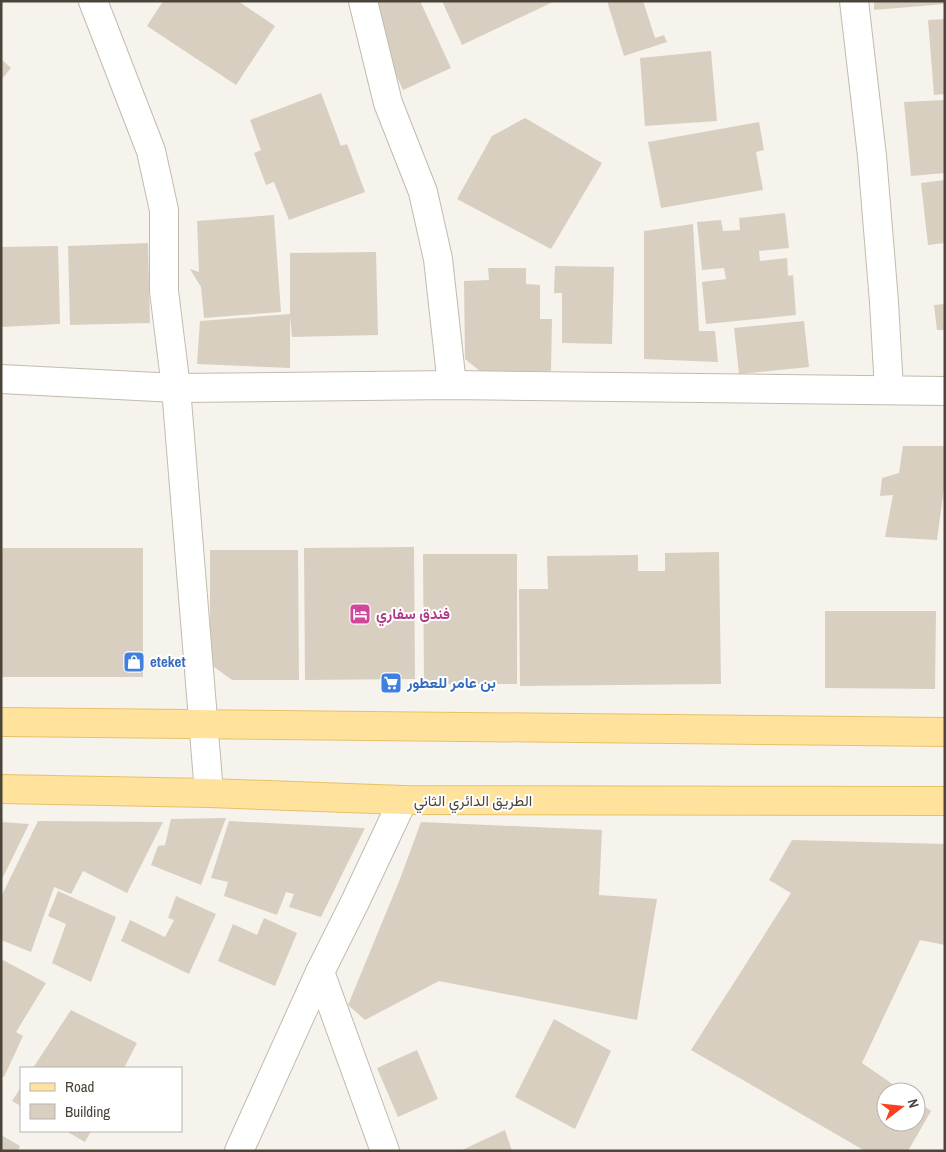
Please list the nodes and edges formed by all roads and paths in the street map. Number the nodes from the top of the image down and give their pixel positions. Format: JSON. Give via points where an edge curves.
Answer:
{"nodes":[{"id":1,"x":93,"y":1,"type":"edge"},
{"id":2,"x":363,"y":1,"type":"edge"},
{"id":3,"x":854,"y":1,"type":"edge"},
{"id":4,"x":1,"y":379,"type":"edge"},
{"id":5,"x":452,"y":385,"type":"junction"},
{"id":6,"x":176,"y":388,"type":"junction"},
{"id":7,"x":889,"y":390,"type":"junction"},
{"id":8,"x":945,"y":391,"type":"edge"},
{"id":9,"x":1,"y":722,"type":"edge"},
{"id":10,"x":203,"y":724,"type":"junction"},
{"id":11,"x":945,"y":732,"type":"edge"},
{"id":12,"x":1,"y":789,"type":"edge"},
{"id":13,"x":209,"y":793,"type":"junction"},
{"id":14,"x":403,"y":800,"type":"junction"},
{"id":15,"x":945,"y":801,"type":"edge"},
{"id":16,"x":320,"y":972,"type":"junction"},
{"id":17,"x":239,"y":1151,"type":"edge"},
{"id":18,"x":385,"y":1151,"type":"edge"}],
"edges":[{"from":1,"to":6,"type":"street","via":[[151,151],[164,210],[164,291]]},
{"from":2,"to":5,"type":"street","via":[[388,103],[423,192],[438,259]]},
{"from":3,"to":7,"type":"street","via":[[873,166]]},
{"from":4,"to":6,"type":"street"},
{"from":5,"to":6,"type":"street"},
{"from":5,"to":7,"type":"street"},
{"from":6,"to":10,"type":"street"},
{"from":7,"to":8,"type":"street"},
{"from":9,"to":10,"type":"main road"},
{"from":10,"to":11,"type":"main road"},
{"from":10,"to":13,"type":"street"},
{"from":12,"to":13,"type":"main road","name":"الطريق الدائري الثاني"},
{"from":13,"to":14,"type":"main road","name":"الطريق الدائري الثاني"},
{"from":14,"to":15,"type":"main road","name":"الطريق الدائري الثاني"},
{"from":14,"to":16,"type":"street"},
{"from":16,"to":17,"type":"street"},
{"from":16,"to":18,"type":"street"}]}
